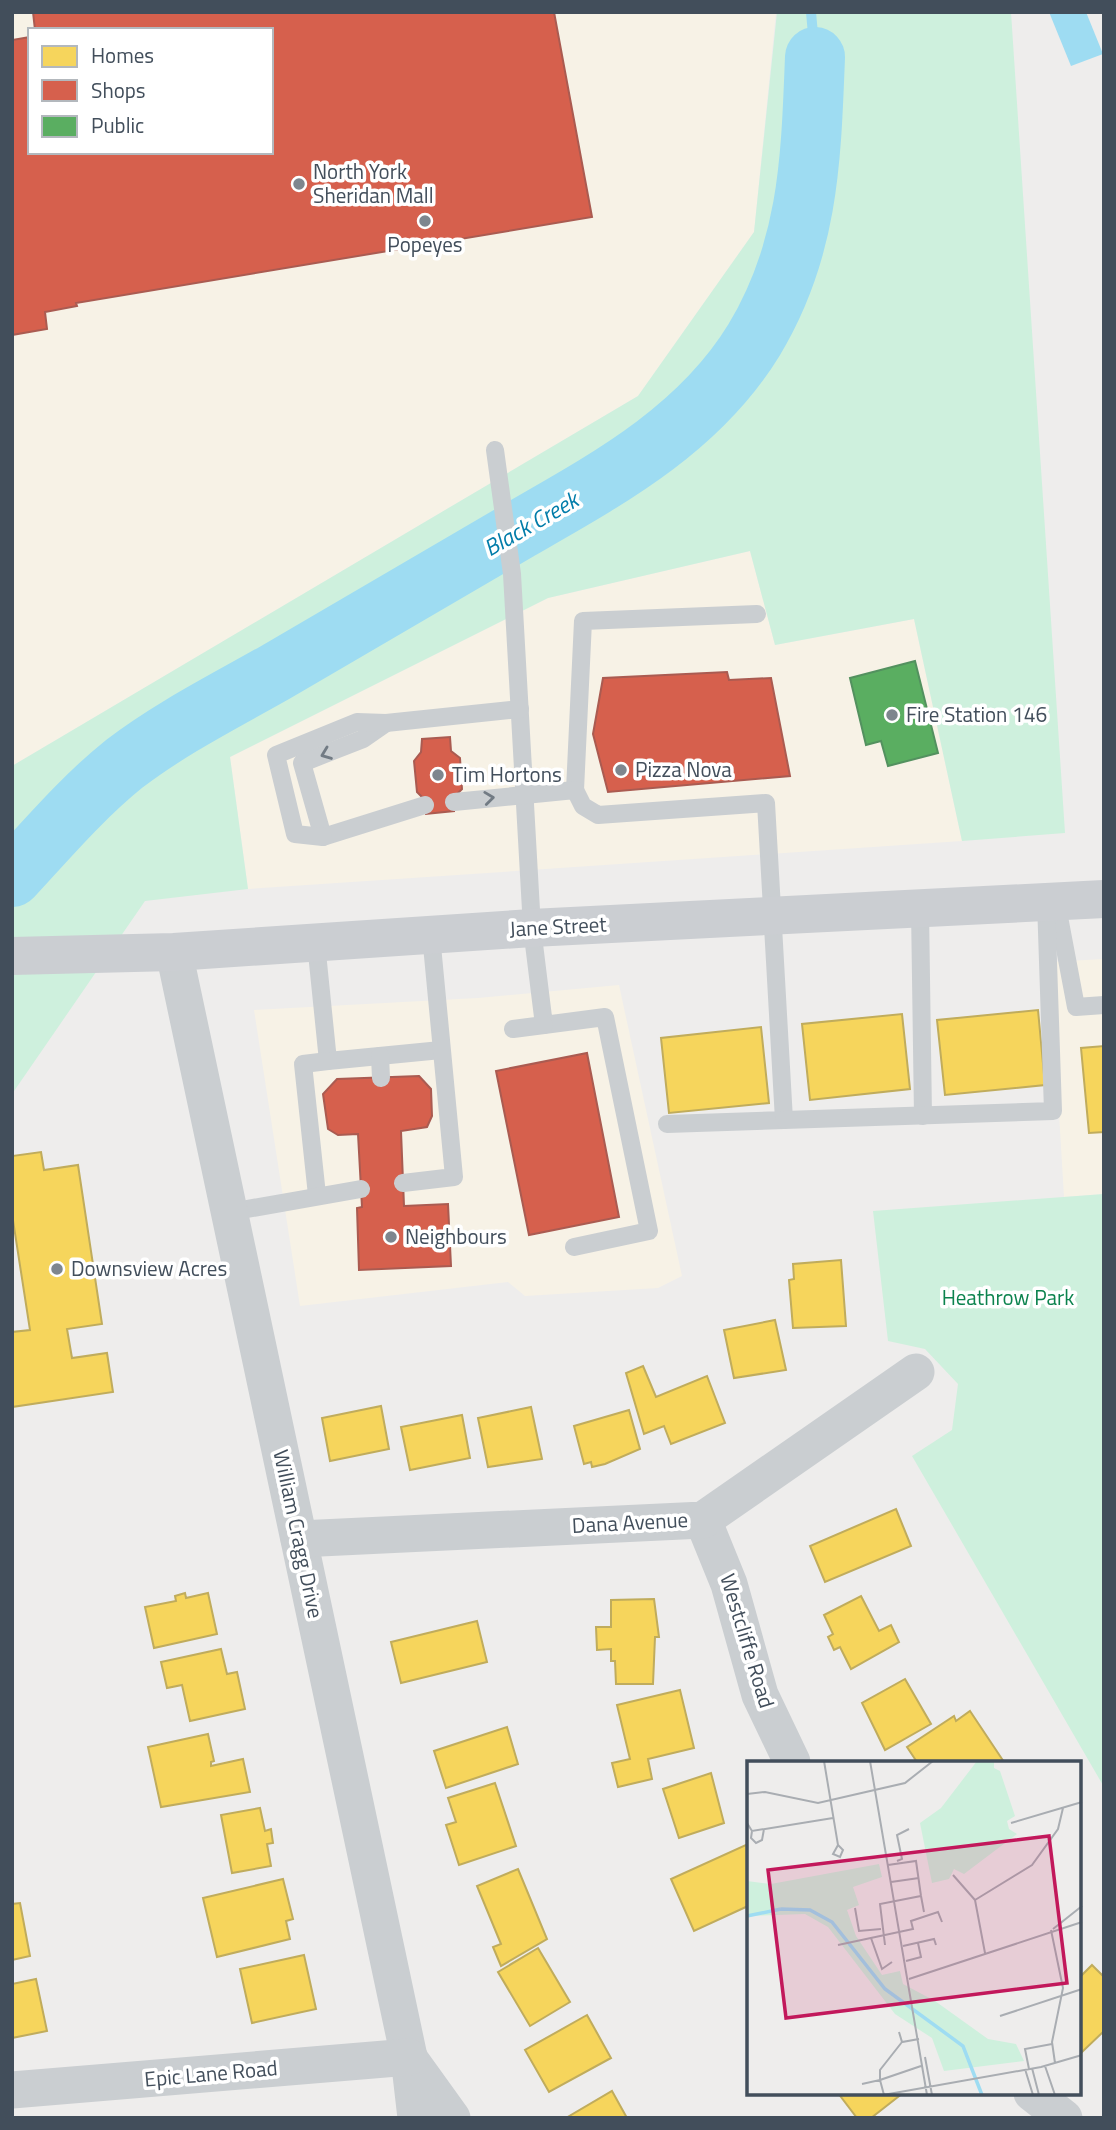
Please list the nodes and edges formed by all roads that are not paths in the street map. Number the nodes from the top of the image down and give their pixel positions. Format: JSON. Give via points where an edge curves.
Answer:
{"nodes":[{"id":1,"x":495,"y":450,"type":"dead end"},
{"id":2,"x":757,"y":614,"type":"dead end"},
{"id":3,"x":520,"y":709,"type":"junction"},
{"id":4,"x":386,"y":723,"type":"junction"},
{"id":5,"x":575,"y":790,"type":"junction"},
{"id":6,"x":525,"y":794,"type":"junction"},
{"id":7,"x":453,"y":802,"type":"dead end"},
{"id":8,"x":425,"y":805,"type":"dead end"},
{"id":9,"x":323,"y":837,"type":"junction"},
{"id":10,"x":1104,"y":899,"type":"edge"},
{"id":11,"x":1051,"y":901,"type":"junction"},
{"id":12,"x":920,"y":909,"type":"junction"},
{"id":13,"x":774,"y":917,"type":"junction"},
{"id":14,"x":532,"y":928,"type":"junction"},
{"id":15,"x":430,"y":935,"type":"junction"},
{"id":16,"x":316,"y":943,"type":"junction"},
{"id":17,"x":174,"y":952,"type":"junction"},
{"id":18,"x":17,"y":956,"type":"edge"},
{"id":19,"x":1104,"y":1005,"type":"edge"},
{"id":20,"x":544,"y":1025,"type":"junction"},
{"id":21,"x":513,"y":1029,"type":"dead end"},
{"id":22,"x":440,"y":1050,"type":"junction"},
{"id":23,"x":380,"y":1056,"type":"junction"},
{"id":24,"x":328,"y":1061,"type":"junction"},
{"id":25,"x":381,"y":1077,"type":"dead end"},
{"id":26,"x":923,"y":1116,"type":"junction"},
{"id":27,"x":784,"y":1120,"type":"junction"},
{"id":28,"x":667,"y":1124,"type":"dead end"},
{"id":29,"x":403,"y":1183,"type":"dead end"},
{"id":30,"x":361,"y":1189,"type":"dead end"},
{"id":31,"x":317,"y":1195,"type":"junction"},
{"id":32,"x":230,"y":1212,"type":"junction"},
{"id":33,"x":574,"y":1247,"type":"dead end"},
{"id":34,"x":916,"y":1372,"type":"dead end"},
{"id":35,"x":703,"y":1520,"type":"junction"},
{"id":36,"x":299,"y":1539,"type":"junction"},
{"id":37,"x":792,"y":1761,"type":"edge"},
{"id":38,"x":409,"y":2057,"type":"junction"},
{"id":39,"x":12,"y":2090,"type":"edge"},
{"id":40,"x":1035,"y":2095,"type":"edge"},
{"id":41,"x":416,"y":2118,"type":"edge"},
{"id":42,"x":452,"y":2118,"type":"edge"},
{"id":43,"x":1064,"y":2118,"type":"edge"}],
"edges":[{"from":1,"to":3,"type":"lane","via":[[512,574]]},
{"from":2,"to":5,"type":"lane","via":[[583,621]]},
{"from":3,"to":4,"type":"lane"},
{"from":3,"to":6,"type":"lane"},
{"from":4,"to":9,"type":"lane","one_way":true,"via":[[363,740],[302,763]]},
{"from":4,"to":9,"type":"lane","via":[[357,722],[276,755],[295,834]]},
{"from":5,"to":6,"type":"lane"},
{"from":5,"to":13,"type":"lane","via":[[583,806],[598,815],[766,803]]},
{"from":7,"to":6,"type":"lane","one_way":true},
{"from":6,"to":14,"type":"lane"},
{"from":8,"to":9,"type":"lane"},
{"from":10,"to":11,"type":"main road","name":"Jane Street"},
{"from":11,"to":12,"type":"main road","name":"Jane Street"},
{"from":11,"to":19,"type":"lane","via":[[1076,1007]]},
{"from":11,"to":26,"type":"lane","via":[[1053,1111]]},
{"from":12,"to":13,"type":"main road","name":"Jane Street"},
{"from":12,"to":26,"type":"lane"},
{"from":13,"to":14,"type":"main road","name":"Jane Street"},
{"from":13,"to":27,"type":"lane"},
{"from":14,"to":15,"type":"main road","name":"Jane Street"},
{"from":14,"to":20,"type":"lane"},
{"from":15,"to":16,"type":"main road","name":"Jane Street"},
{"from":15,"to":22,"type":"lane"},
{"from":16,"to":17,"type":"main road","name":"Jane Street"},
{"from":16,"to":24,"type":"lane"},
{"from":17,"to":18,"type":"main road","name":"Jane Street"},
{"from":17,"to":32,"type":"street","name":"William Cragg Drive"},
{"from":20,"to":21,"type":"lane"},
{"from":20,"to":33,"type":"lane","via":[[605,1017],[649,1231]]},
{"from":22,"to":23,"type":"lane"},
{"from":22,"to":29,"type":"lane","via":[[454,1177]]},
{"from":23,"to":24,"type":"lane"},
{"from":23,"to":25,"type":"lane"},
{"from":24,"to":31,"type":"lane","via":[[303,1064]]},
{"from":26,"to":27,"type":"lane"},
{"from":27,"to":28,"type":"lane"},
{"from":30,"to":31,"type":"lane"},
{"from":31,"to":32,"type":"lane"},
{"from":32,"to":36,"type":"street","name":"William Cragg Drive"},
{"from":34,"to":35,"type":"street","name":"Dana Avenue"},
{"from":35,"to":36,"type":"street","name":"Dana Avenue"},
{"from":35,"to":37,"type":"street","name":"Westcliffe Road","via":[[726,1574],[760,1695]]},
{"from":36,"to":38,"type":"street","name":"William Cragg Drive"},
{"from":38,"to":39,"type":"street","name":"Epic Lane Road"},
{"from":38,"to":41,"type":"street","name":"William Cragg Drive"},
{"from":38,"to":42,"type":"street"},
{"from":40,"to":43,"type":"street"}]}
